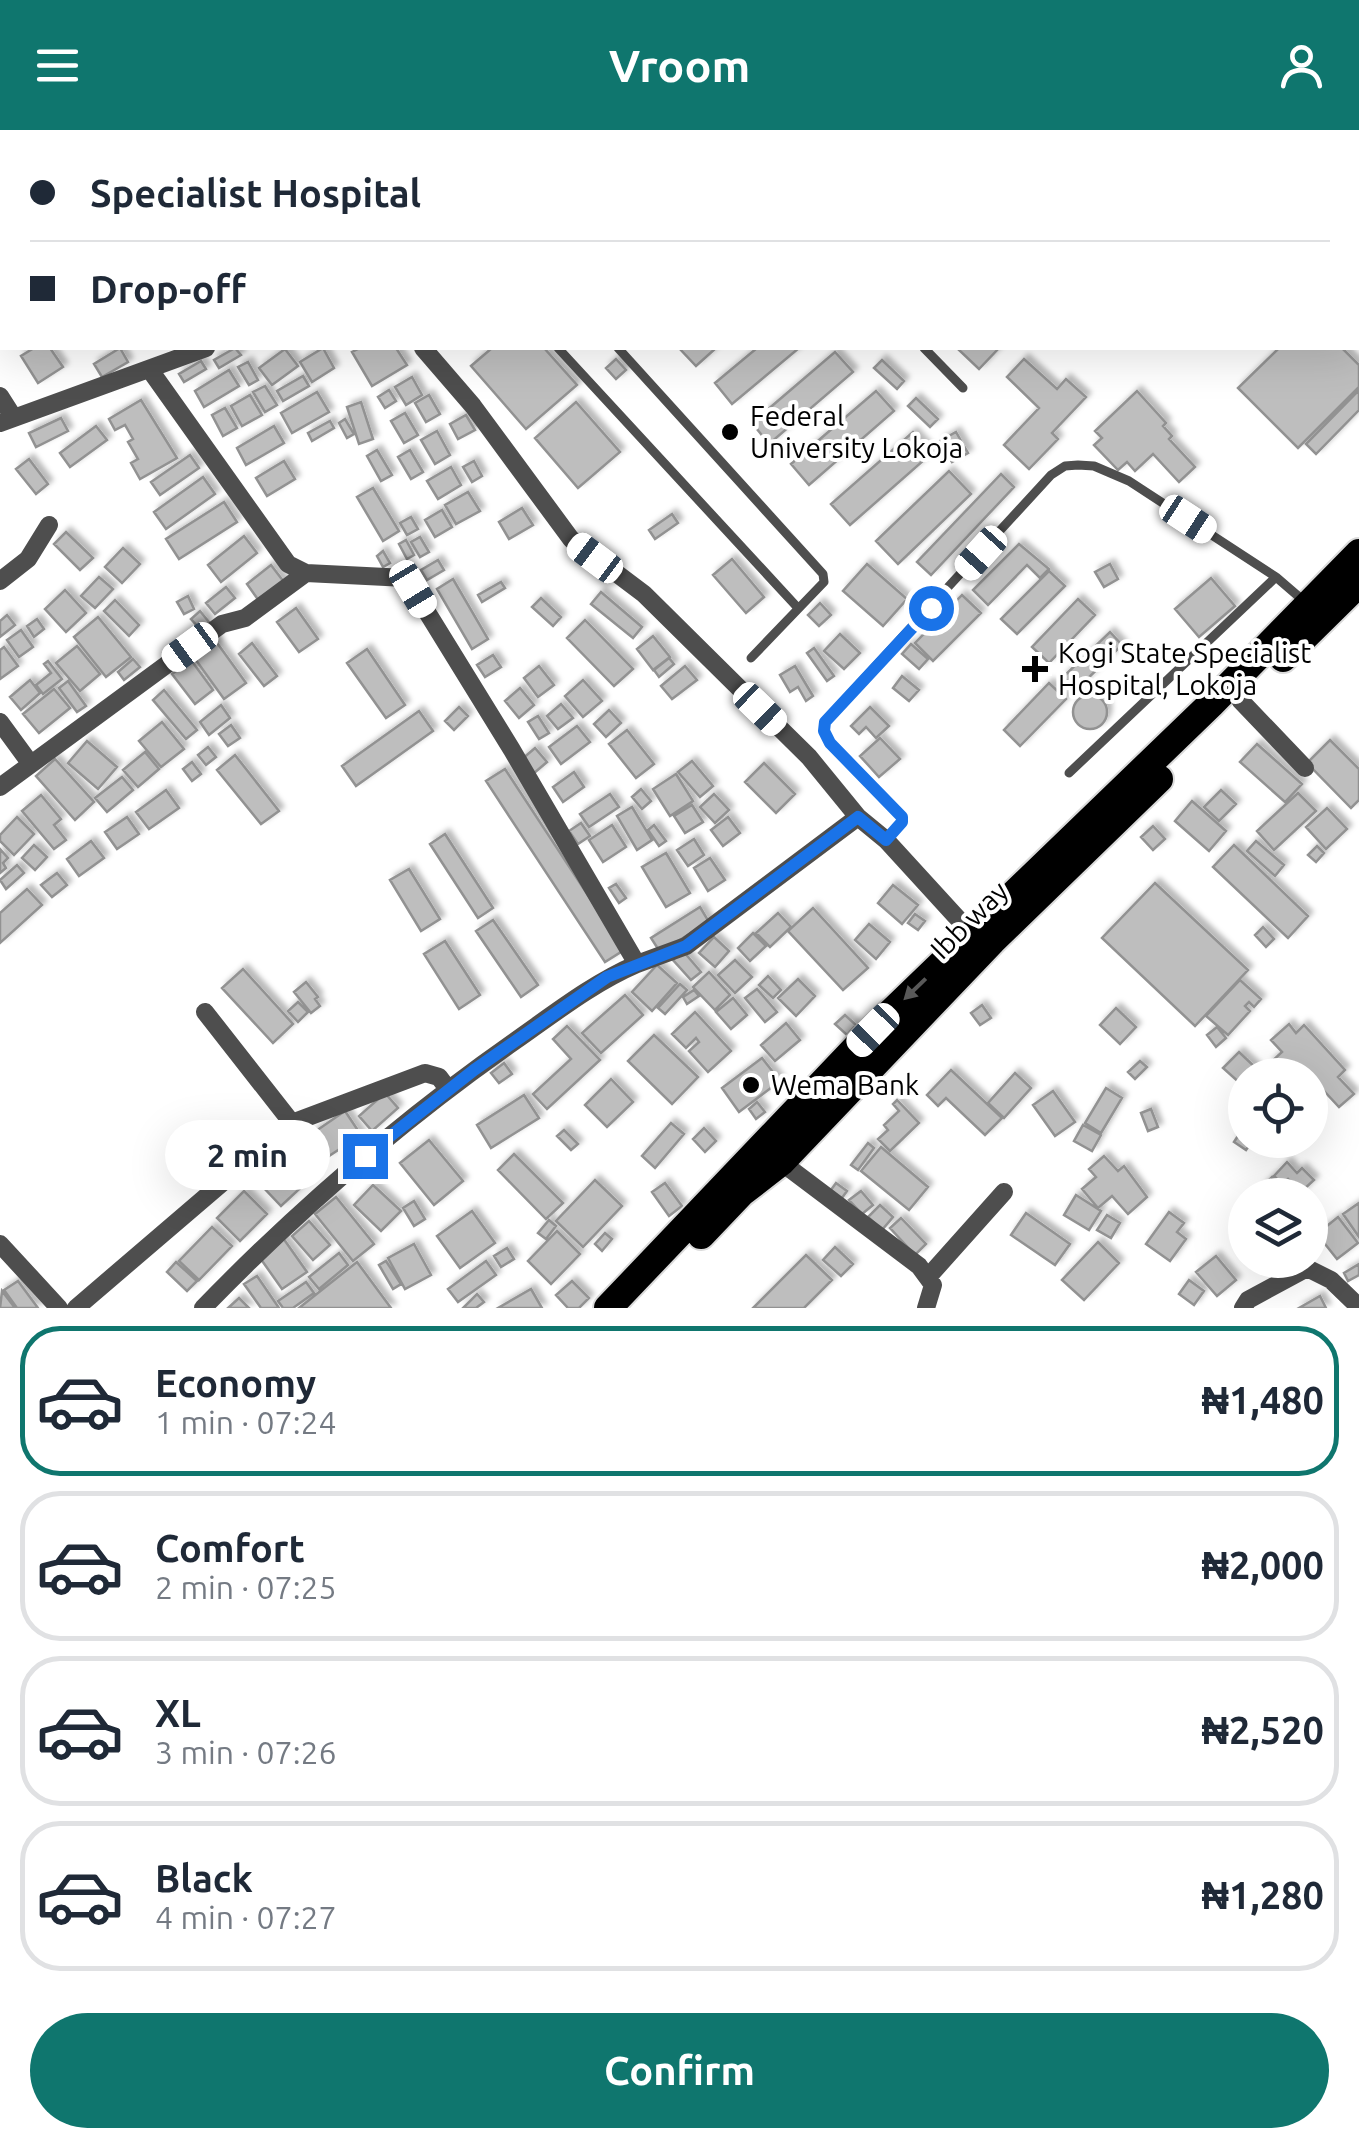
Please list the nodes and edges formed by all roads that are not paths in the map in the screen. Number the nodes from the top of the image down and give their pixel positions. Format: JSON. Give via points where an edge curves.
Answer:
{"nodes":[{"id":1,"x":155,"y":350,"type":"edge"},
{"id":2,"x":201,"y":350,"type":"edge"},
{"id":3,"x":425,"y":350,"type":"edge"},
{"id":4,"x":560,"y":350,"type":"edge"},
{"id":5,"x":620,"y":350,"type":"edge"},
{"id":6,"x":926,"y":350,"type":"edge"},
{"id":7,"x":159,"y":367,"type":"junction"},
{"id":8,"x":963,"y":388,"type":"dead end"},
{"id":9,"x":0,"y":396,"type":"edge"},
{"id":10,"x":7,"y":421,"type":"edge"},
{"id":11,"x":48,"y":524,"type":"dead end"},
{"id":12,"x":1359,"y":553,"type":"edge"},
{"id":13,"x":306,"y":574,"type":"junction"},
{"id":14,"x":1276,"y":576,"type":"junction"},
{"id":15,"x":0,"y":580,"type":"edge"},
{"id":16,"x":1359,"y":584,"type":"edge"},
{"id":17,"x":798,"y":608,"type":"junction"},
{"id":18,"x":1316,"y":612,"type":"junction"},
{"id":19,"x":751,"y":658,"type":"dead end"},
{"id":20,"x":1240,"y":700,"type":"junction"},
{"id":21,"x":0,"y":722,"type":"edge"},
{"id":22,"x":30,"y":763,"type":"junction"},
{"id":23,"x":1305,"y":768,"type":"dead end"},
{"id":24,"x":1069,"y":773,"type":"dead end"},
{"id":25,"x":0,"y":787,"type":"edge"},
{"id":26,"x":858,"y":817,"type":"junction"},
{"id":27,"x":886,"y":840,"type":"junction"},
{"id":28,"x":972,"y":933,"type":"junction"},
{"id":29,"x":637,"y":964,"type":"junction"},
{"id":30,"x":205,"y":1012,"type":"dead end"},
{"id":31,"x":448,"y":1090,"type":"junction"},
{"id":32,"x":292,"y":1123,"type":"junction"},
{"id":33,"x":781,"y":1162,"type":"junction"},
{"id":34,"x":1004,"y":1192,"type":"dead end"},
{"id":35,"x":0,"y":1244,"type":"edge"},
{"id":36,"x":929,"y":1276,"type":"junction"},
{"id":37,"x":1359,"y":1307,"type":"edge"},
{"id":38,"x":59,"y":1308,"type":"edge"},
{"id":39,"x":76,"y":1308,"type":"edge"},
{"id":40,"x":203,"y":1308,"type":"edge"},
{"id":41,"x":608,"y":1308,"type":"edge"},
{"id":42,"x":631,"y":1308,"type":"edge"},
{"id":43,"x":926,"y":1308,"type":"edge"},
{"id":44,"x":1243,"y":1308,"type":"edge"}],
"edges":[{"from":1,"to":7,"type":"street"},
{"from":2,"to":7,"type":"street"},
{"from":3,"to":26,"type":"street","via":[[570,539],[644,594],[809,756]]},
{"from":4,"to":17,"type":"lane"},
{"from":5,"to":17,"type":"lane","via":[[822,574],[824,582]]},
{"from":6,"to":8,"type":"lane"},
{"from":7,"to":10,"type":"street"},
{"from":7,"to":13,"type":"street","via":[[288,564]]},
{"from":9,"to":10,"type":"street"},
{"from":11,"to":15,"type":"street","via":[[28,559]]},
{"from":12,"to":18,"type":"highway"},
{"from":13,"to":22,"type":"street","via":[[245,618],[222,624]]},
{"from":13,"to":29,"type":"street","via":[[406,578]]},
{"from":14,"to":18,"type":"lane"},
{"from":14,"to":24,"type":"lane"},
{"from":14,"to":27,"type":"lane","via":[[1129,480],[1094,466],[1065,466],[1051,474],[825,722],[830,743],[902,817]]},
{"from":16,"to":18,"type":"highway","name":"Ibb way"},
{"from":17,"to":19,"type":"lane"},
{"from":18,"to":20,"type":"highway","name":"Ibb way"},
{"from":18,"to":28,"type":"highway"},
{"from":20,"to":23,"type":"street"},
{"from":20,"to":33,"type":"highway","name":"Ibb way","via":[[992,942]]},
{"from":21,"to":22,"type":"street"},
{"from":22,"to":25,"type":"street"},
{"from":26,"to":27,"type":"street"},
{"from":26,"to":29,"type":"street","via":[[686,946]]},
{"from":27,"to":28,"type":"street"},
{"from":28,"to":41,"type":"highway","one_way":true},
{"from":29,"to":31,"type":"street","via":[[607,977]]},
{"from":30,"to":32,"type":"street"},
{"from":31,"to":32,"type":"street","via":[[424,1073]]},
{"from":31,"to":40,"type":"street","via":[[278,1231]]},
{"from":32,"to":39,"type":"street"},
{"from":33,"to":36,"type":"street"},
{"from":33,"to":42,"type":"highway","name":"Ibb way"},
{"from":34,"to":36,"type":"street"},
{"from":35,"to":38,"type":"street"},
{"from":36,"to":43,"type":"street"},
{"from":37,"to":44,"type":"street","via":[[1332,1280],[1307,1268]]}]}
